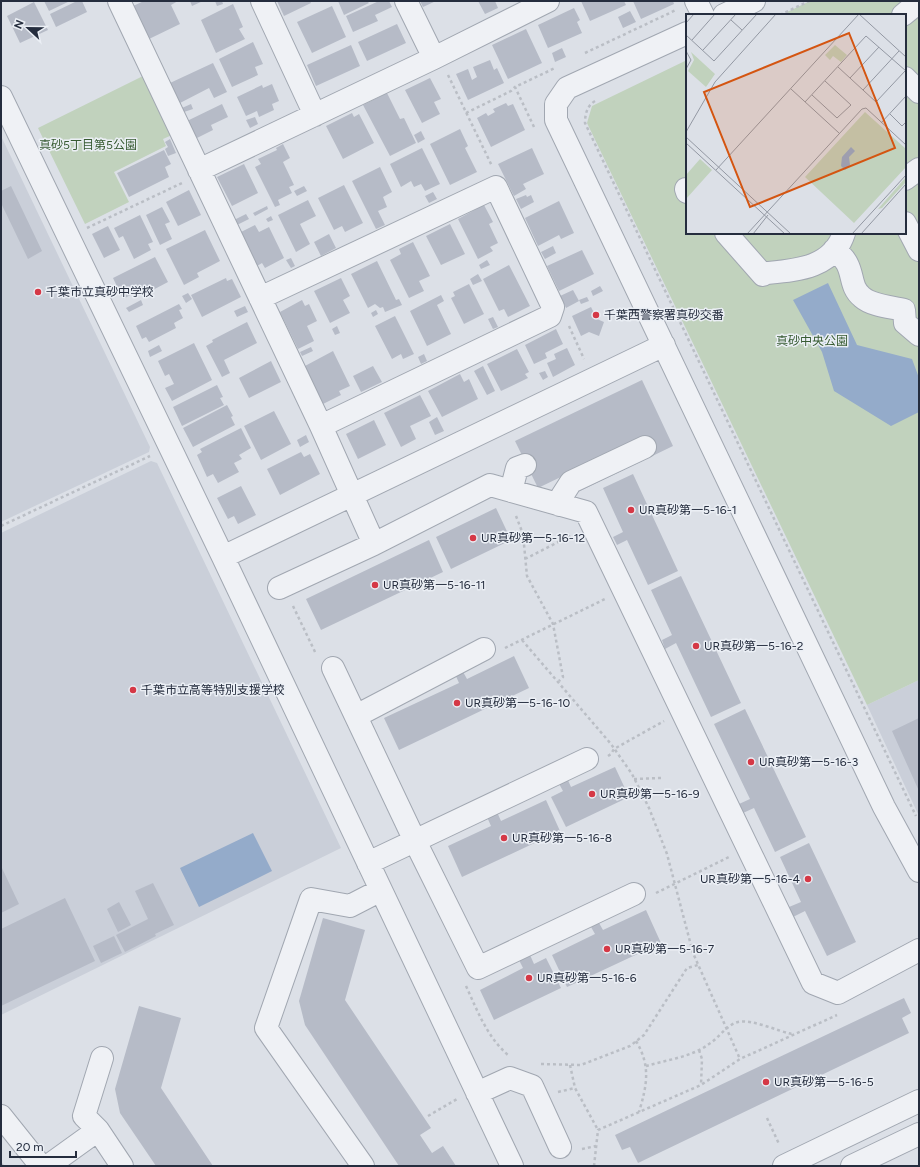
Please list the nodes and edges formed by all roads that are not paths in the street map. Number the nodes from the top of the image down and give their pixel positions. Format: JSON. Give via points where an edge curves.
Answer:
{"nodes":[{"id":1,"x":120,"y":1,"type":"edge"},
{"id":2,"x":262,"y":1,"type":"edge"},
{"id":3,"x":406,"y":1,"type":"edge"},
{"id":4,"x":548,"y":1,"type":"edge"},
{"id":5,"x":696,"y":1,"type":"edge"},
{"id":6,"x":754,"y":1,"type":"edge"},
{"id":7,"x":919,"y":2,"type":"edge"},
{"id":8,"x":702,"y":14,"type":"edge"},
{"id":9,"x":726,"y":14,"type":"edge"},
{"id":10,"x":904,"y":14,"type":"edge"},
{"id":11,"x":686,"y":33,"type":"edge"},
{"id":12,"x":436,"y":57,"type":"junction"},
{"id":13,"x":906,"y":79,"type":"edge"},
{"id":14,"x":919,"y":92,"type":"edge"},
{"id":15,"x":1,"y":97,"type":"edge"},
{"id":16,"x":315,"y":115,"type":"junction"},
{"id":17,"x":919,"y":169,"type":"edge"},
{"id":18,"x":200,"y":172,"type":"junction"},
{"id":19,"x":906,"y":178,"type":"edge"},
{"id":20,"x":906,"y":225,"type":"edge"},
{"id":21,"x":727,"y":234,"type":"edge"},
{"id":22,"x":839,"y":242,"type":"edge"},
{"id":23,"x":919,"y":250,"type":"edge"},
{"id":24,"x":260,"y":298,"type":"junction"},
{"id":25,"x":912,"y":306,"type":"edge"},
{"id":26,"x":919,"y":335,"type":"edge"},
{"id":27,"x":664,"y":345,"type":"junction"},
{"id":28,"x":321,"y":426,"type":"junction"},
{"id":29,"x":645,"y":447,"type":"dead end"},
{"id":30,"x":525,"y":464,"type":"dead end"},
{"id":31,"x":516,"y":493,"type":"junction"},
{"id":32,"x":353,"y":496,"type":"junction"},
{"id":33,"x":560,"y":504,"type":"junction"},
{"id":34,"x":374,"y":544,"type":"junction"},
{"id":35,"x":223,"y":557,"type":"junction"},
{"id":36,"x":279,"y":588,"type":"dead end"},
{"id":37,"x":484,"y":649,"type":"dead end"},
{"id":38,"x":333,"y":668,"type":"dead end"},
{"id":39,"x":356,"y":716,"type":"junction"},
{"id":40,"x":587,"y":759,"type":"road end"},
{"id":41,"x":415,"y":841,"type":"junction"},
{"id":42,"x":368,"y":863,"type":"junction"},
{"id":43,"x":919,"y":871,"type":"edge"},
{"id":44,"x":381,"y":890,"type":"junction"},
{"id":45,"x":634,"y":894,"type":"road end"},
{"id":46,"x":919,"y":950,"type":"edge"},
{"id":47,"x":102,"y":1058,"type":"dead end"},
{"id":48,"x":470,"y":1094,"type":"junction"},
{"id":49,"x":919,"y":1101,"type":"edge"},
{"id":50,"x":1,"y":1116,"type":"edge"},
{"id":51,"x":98,"y":1130,"type":"junction"},
{"id":52,"x":919,"y":1134,"type":"edge"},
{"id":53,"x":560,"y":1146,"type":"dead end"},
{"id":54,"x":782,"y":1158,"type":"edge"},
{"id":55,"x":41,"y":1166,"type":"edge"},
{"id":56,"x":48,"y":1166,"type":"edge"},
{"id":57,"x":122,"y":1166,"type":"edge"},
{"id":58,"x":363,"y":1166,"type":"edge"},
{"id":59,"x":512,"y":1166,"type":"edge"},
{"id":60,"x":852,"y":1166,"type":"edge"}],
"edges":[{"from":1,"to":18,"type":"street"},
{"from":2,"to":16,"type":"street"},
{"from":3,"to":12,"type":"street"},
{"from":4,"to":12,"type":"street"},
{"from":5,"to":8,"type":"street"},
{"from":6,"to":9,"type":"street"},
{"from":7,"to":10,"type":"street"},
{"from":11,"to":27,"type":"street","via":[[567,88],[556,104],[556,120]]},
{"from":12,"to":16,"type":"street"},
{"from":13,"to":14,"type":"street"},
{"from":15,"to":35,"type":"street"},
{"from":16,"to":18,"type":"street"},
{"from":17,"to":19,"type":"street"},
{"from":18,"to":24,"type":"street"},
{"from":20,"to":23,"type":"street"},
{"from":21,"to":22,"type":"street","via":[[765,274],[812,266],[830,256]]},
{"from":22,"to":25,"type":"street","via":[[855,290],[862,298]]},
{"from":24,"to":28,"type":"street"},
{"from":24,"to":28,"type":"street","via":[[496,187],[553,307],[550,316]]},
{"from":25,"to":26,"type":"street","via":[[905,323]]},
{"from":27,"to":32,"type":"street"},
{"from":27,"to":43,"type":"street","via":[[884,807]]},
{"from":28,"to":32,"type":"street"},
{"from":29,"to":33,"type":"street","via":[[571,482]]},
{"from":30,"to":31,"type":"street","via":[[517,468]]},
{"from":31,"to":33,"type":"street"},
{"from":31,"to":34,"type":"street","via":[[490,485]]},
{"from":32,"to":34,"type":"street"},
{"from":32,"to":35,"type":"street"},
{"from":33,"to":46,"type":"street","via":[[586,512],[813,983],[838,993]]},
{"from":34,"to":36,"type":"street"},
{"from":35,"to":42,"type":"street"},
{"from":37,"to":39,"type":"street"},
{"from":38,"to":39,"type":"street"},
{"from":39,"to":41,"type":"street"},
{"from":40,"to":41,"type":"street"},
{"from":41,"to":42,"type":"street"},
{"from":41,"to":45,"type":"street","via":[[478,968]]},
{"from":42,"to":44,"type":"street"},
{"from":44,"to":48,"type":"street"},
{"from":44,"to":58,"type":"street","via":[[350,906],[310,899],[266,1028]]},
{"from":47,"to":51,"type":"street","via":[[84,1116]]},
{"from":48,"to":53,"type":"street","via":[[510,1078],[532,1086]]},
{"from":48,"to":59,"type":"street"},
{"from":49,"to":54,"type":"street"},
{"from":50,"to":55,"type":"street"},
{"from":51,"to":56,"type":"street"},
{"from":51,"to":57,"type":"street"},
{"from":52,"to":60,"type":"street"}]}
